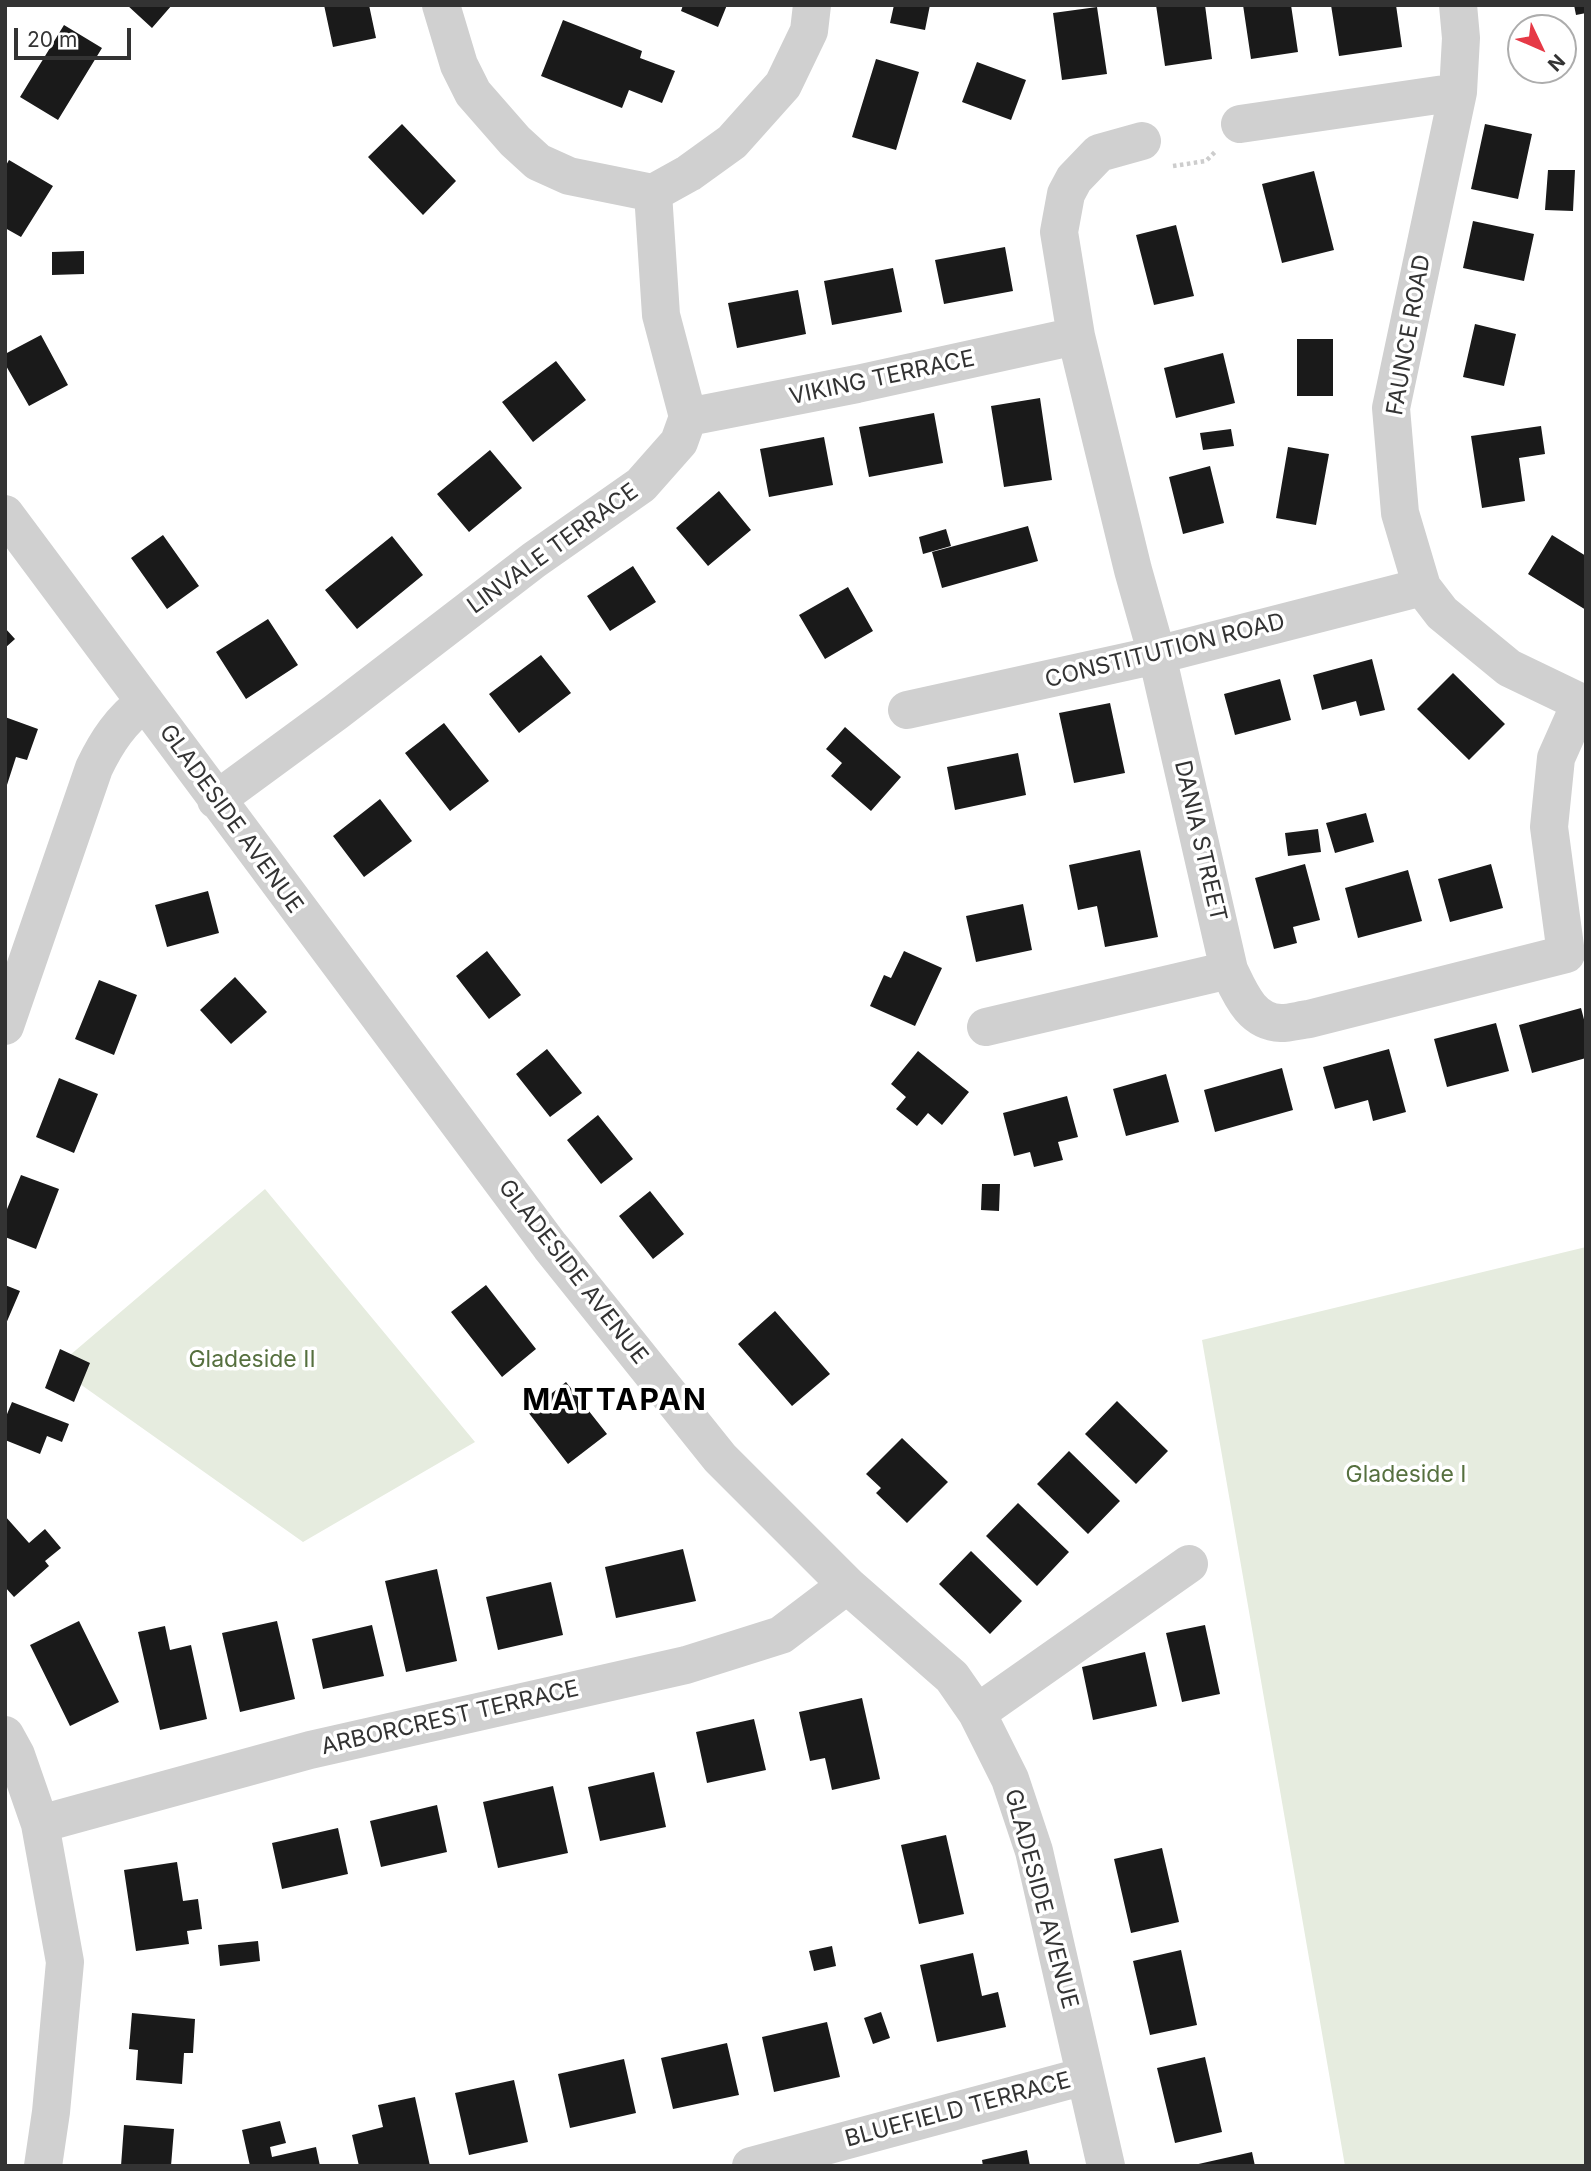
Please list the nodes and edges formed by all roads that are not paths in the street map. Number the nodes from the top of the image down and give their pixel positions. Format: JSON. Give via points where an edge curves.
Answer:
{"nodes":[{"id":1,"x":441,"y":5,"type":"edge"},
{"id":2,"x":812,"y":5,"type":"edge"},
{"id":3,"x":1458,"y":5,"type":"edge"},
{"id":4,"x":1458,"y":92,"type":"junction"},
{"id":5,"x":1240,"y":124,"type":"road end"},
{"id":6,"x":1142,"y":141,"type":"road end"},
{"id":7,"x":653,"y":193,"type":"junction"},
{"id":8,"x":1076,"y":336,"type":"junction"},
{"id":9,"x":688,"y":417,"type":"junction"},
{"id":10,"x":5,"y":514,"type":"edge"},
{"id":11,"x":1422,"y":587,"type":"junction"},
{"id":12,"x":1157,"y":655,"type":"junction"},
{"id":13,"x":145,"y":702,"type":"junction"},
{"id":14,"x":1583,"y":704,"type":"edge"},
{"id":15,"x":907,"y":710,"type":"dead end"},
{"id":16,"x":216,"y":800,"type":"junction"},
{"id":17,"x":1576,"y":952,"type":"edge"},
{"id":18,"x":1229,"y":970,"type":"junction"},
{"id":19,"x":5,"y":1026,"type":"edge"},
{"id":20,"x":986,"y":1027,"type":"dead end"},
{"id":21,"x":1189,"y":1564,"type":"dead end"},
{"id":22,"x":847,"y":1586,"type":"junction"},
{"id":23,"x":977,"y":1713,"type":"junction"},
{"id":24,"x":5,"y":1735,"type":"edge"},
{"id":25,"x":40,"y":1824,"type":"junction"},
{"id":26,"x":1085,"y":2076,"type":"junction"},
{"id":27,"x":43,"y":2166,"type":"edge"},
{"id":28,"x":751,"y":2166,"type":"edge"},
{"id":29,"x":1107,"y":2166,"type":"edge"}],
"edges":[{"from":1,"to":7,"type":"street","via":[[459,65],[473,93],[538,162],[569,176]]},
{"from":2,"to":7,"type":"street","via":[[809,31],[783,85],[732,142]]},
{"from":3,"to":4,"type":"street","name":"FAUNCE ROAD"},
{"from":4,"to":5,"type":"street"},
{"from":4,"to":11,"type":"street","name":"FAUNCE ROAD","via":[[1391,408],[1400,513]]},
{"from":6,"to":8,"type":"street","name":"DANIA STREET","via":[[1099,153],[1066,194],[1059,232]]},
{"from":7,"to":9,"type":"street","via":[[661,316]]},
{"from":8,"to":9,"type":"street","name":"VIKING TERRACE"},
{"from":8,"to":12,"type":"street","name":"DANIA STREET"},
{"from":9,"to":16,"type":"street","name":"LINVALE TERRACE","via":[[679,442],[641,485],[534,559]]},
{"from":10,"to":13,"type":"street","name":"GLADESIDE AVENUE"},
{"from":11,"to":12,"type":"street","name":"CONSTITUTION ROAD"},
{"from":11,"to":14,"type":"street","name":"FAUNCE ROAD","via":[[1442,613],[1509,668]]},
{"from":12,"to":15,"type":"street","name":"CONSTITUTION ROAD"},
{"from":12,"to":18,"type":"street","name":"DANIA STREET"},
{"from":13,"to":16,"type":"street","name":"GLADESIDE AVENUE"},
{"from":13,"to":19,"type":"street","via":[[116,729],[94,768]]},
{"from":14,"to":17,"type":"street","name":"DANIA STREET","via":[[1556,758],[1549,827]]},
{"from":16,"to":22,"type":"street","name":"GLADESIDE AVENUE","via":[[550,1247],[720,1458]]},
{"from":17,"to":18,"type":"street","name":"DANIA STREET","via":[[1281,1023],[1260,1018],[1243,1001]]},
{"from":18,"to":20,"type":"street"},
{"from":21,"to":23,"type":"street"},
{"from":22,"to":23,"type":"street","name":"GLADESIDE AVENUE","via":[[952,1677]]},
{"from":22,"to":25,"type":"street","name":"ARBORCREST TERRACE","via":[[781,1635],[686,1665],[310,1750]]},
{"from":23,"to":26,"type":"street","name":"GLADESIDE AVENUE","via":[[1010,1779],[1034,1851]]},
{"from":24,"to":25,"type":"street"},
{"from":25,"to":27,"type":"street","via":[[65,1962]]},
{"from":26,"to":28,"type":"street","name":"BLUEFIELD TERRACE"},
{"from":26,"to":29,"type":"street","name":"GLADESIDE AVENUE"}]}
